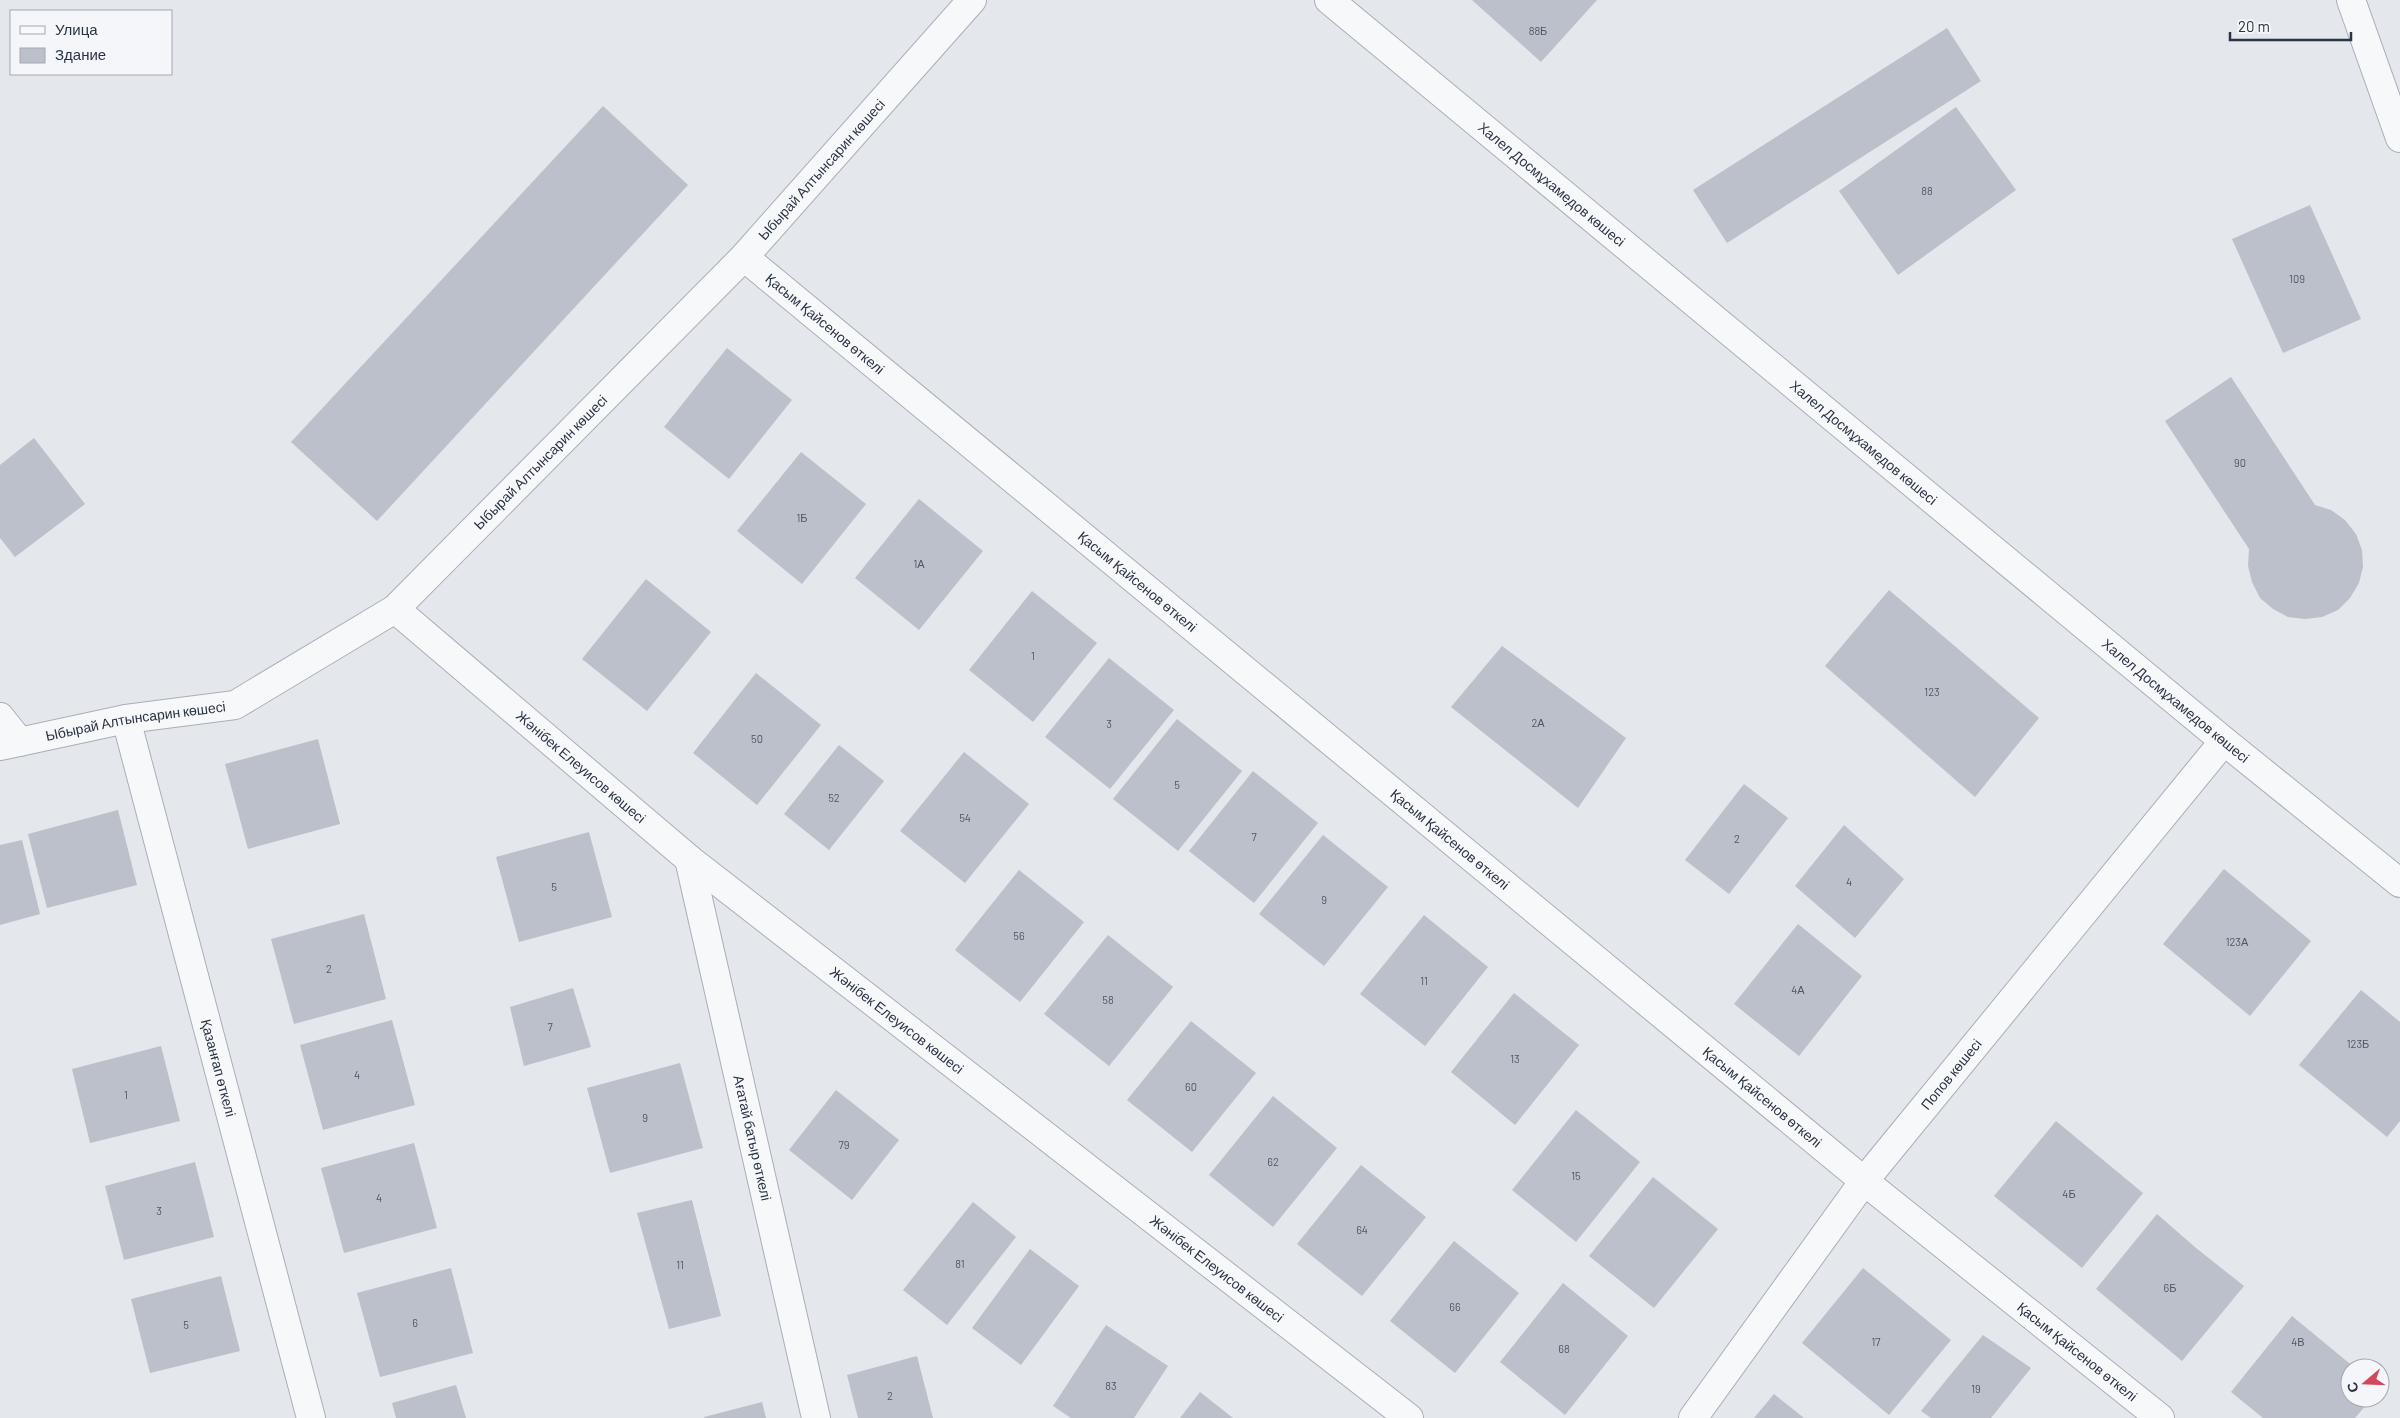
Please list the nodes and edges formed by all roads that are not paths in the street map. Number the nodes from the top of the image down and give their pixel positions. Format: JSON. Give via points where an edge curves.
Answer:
{"nodes":[{"id":1,"x":972,"y":0,"type":"edge"},
{"id":2,"x":1330,"y":0,"type":"edge"},
{"id":3,"x":2351,"y":0,"type":"edge"},
{"id":4,"x":2400,"y":138,"type":"edge"},
{"id":5,"x":744,"y":257,"type":"junction"},
{"id":6,"x":394,"y":608,"type":"junction"},
{"id":7,"x":0,"y":717,"type":"edge"},
{"id":8,"x":126,"y":719,"type":"junction"},
{"id":9,"x":2224,"y":741,"type":"junction"},
{"id":10,"x":10,"y":744,"type":"edge"},
{"id":11,"x":689,"y":859,"type":"junction"},
{"id":12,"x":2400,"y":883,"type":"edge"},
{"id":13,"x":1864,"y":1181,"type":"junction"},
{"id":14,"x":312,"y":1418,"type":"edge"},
{"id":15,"x":816,"y":1418,"type":"edge"},
{"id":16,"x":1409,"y":1418,"type":"edge"},
{"id":17,"x":1693,"y":1418,"type":"edge"},
{"id":18,"x":2160,"y":1418,"type":"edge"}],
"edges":[{"from":1,"to":5,"type":"street","name":"Ыбырай Алтынсарин көшесі"},
{"from":2,"to":9,"type":"street","name":"Халел Досмұхамедов көшесі"},
{"from":3,"to":4,"type":"street"},
{"from":5,"to":6,"type":"street","name":"Ыбырай Алтынсарин көшесі"},
{"from":5,"to":13,"type":"street","name":"Қасым Қайсенов өткелі"},
{"from":6,"to":8,"type":"street","name":"Ыбырай Алтынсарин көшесі","via":[[235,705]]},
{"from":6,"to":11,"type":"street","name":"Жәнібек Елеуисов көшесі"},
{"from":7,"to":10,"type":"street"},
{"from":8,"to":10,"type":"street","name":"Ыбырай Алтынсарин көшесі"},
{"from":8,"to":14,"type":"street","name":"Қазанғап өткелі"},
{"from":9,"to":12,"type":"street","name":"Халел Досмұхамедов көшесі"},
{"from":9,"to":13,"type":"street","name":"Попов көшесі"},
{"from":11,"to":15,"type":"street","name":"Ағатай батыр өткелі"},
{"from":11,"to":16,"type":"street","name":"Жәнібек Елеуисов көшесі"},
{"from":13,"to":17,"type":"street","name":"Попов көшесі"},
{"from":13,"to":18,"type":"street","name":"Қасым Қайсенов өткелі"}]}
